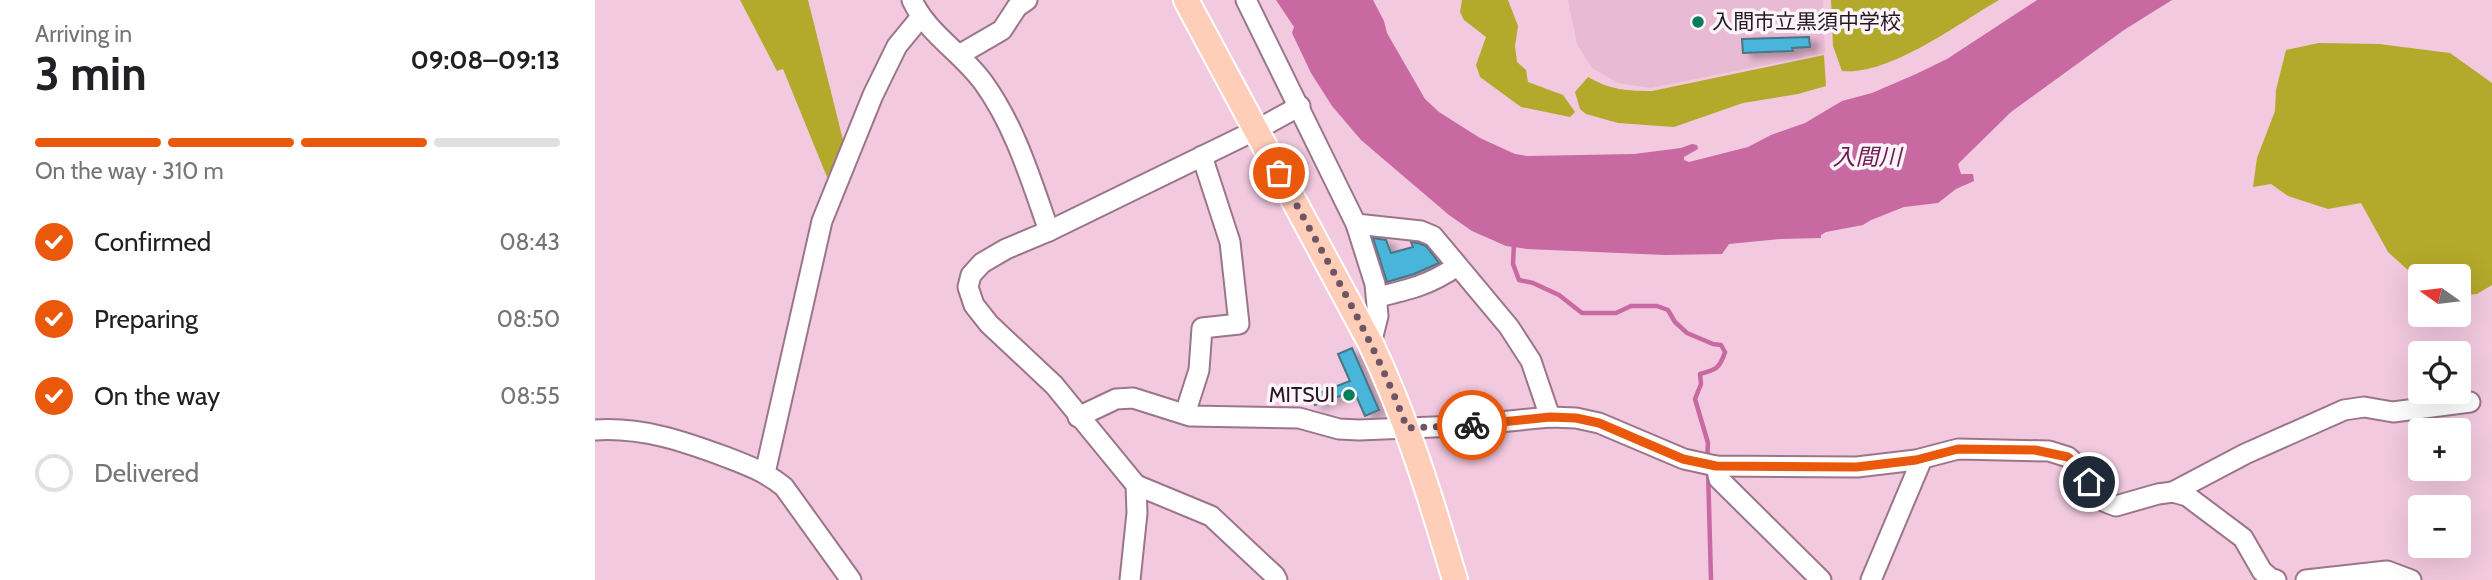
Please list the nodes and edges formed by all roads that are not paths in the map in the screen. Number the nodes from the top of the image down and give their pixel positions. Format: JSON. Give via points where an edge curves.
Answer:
{"nodes":[{"id":1,"x":1027,"y":0,"type":"edge"},
{"id":2,"x":1186,"y":0,"type":"edge"},
{"id":3,"x":1246,"y":0,"type":"edge"},
{"id":4,"x":916,"y":9,"type":"edge"},
{"id":5,"x":959,"y":55,"type":"junction"},
{"id":6,"x":1300,"y":106,"type":"junction"},
{"id":7,"x":1256,"y":130,"type":"junction"},
{"id":8,"x":1202,"y":156,"type":"junction"},
{"id":9,"x":1356,"y":224,"type":"junction"},
{"id":10,"x":1049,"y":231,"type":"junction"},
{"id":11,"x":1457,"y":266,"type":"junction"},
{"id":12,"x":1377,"y":297,"type":"junction"},
{"id":13,"x":1371,"y":344,"type":"junction"},
{"id":14,"x":2455,"y":404,"type":"edge"},
{"id":15,"x":1185,"y":414,"type":"junction"},
{"id":16,"x":1078,"y":416,"type":"junction"},
{"id":17,"x":1550,"y":417,"type":"junction"},
{"id":18,"x":1407,"y":428,"type":"junction"},
{"id":19,"x":595,"y":430,"type":"edge"},
{"id":20,"x":1922,"y":458,"type":"junction"},
{"id":21,"x":1716,"y":466,"type":"junction"},
{"id":22,"x":765,"y":473,"type":"junction"},
{"id":23,"x":1136,"y":485,"type":"junction"},
{"id":24,"x":2173,"y":492,"type":"junction"},
{"id":25,"x":851,"y":580,"type":"edge"},
{"id":26,"x":1130,"y":580,"type":"edge"},
{"id":27,"x":1277,"y":580,"type":"edge"},
{"id":28,"x":1455,"y":580,"type":"edge"},
{"id":29,"x":1821,"y":580,"type":"edge"},
{"id":30,"x":1871,"y":580,"type":"edge"},
{"id":31,"x":2276,"y":580,"type":"edge"},
{"id":32,"x":2306,"y":580,"type":"edge"},
{"id":33,"x":2410,"y":580,"type":"edge"}],
"edges":[{"from":1,"to":5,"type":"street","via":[[1002,30]]},
{"from":2,"to":7,"type":"main road"},
{"from":3,"to":6,"type":"street"},
{"from":4,"to":5,"type":"street"},
{"from":4,"to":22,"type":"street","via":[[873,95],[822,221]]},
{"from":5,"to":10,"type":"street","via":[[1000,109]]},
{"from":6,"to":7,"type":"street"},
{"from":6,"to":9,"type":"street"},
{"from":7,"to":8,"type":"street"},
{"from":7,"to":13,"type":"main road"},
{"from":8,"to":10,"type":"street"},
{"from":8,"to":15,"type":"street","via":[[1230,242],[1239,324],[1202,328],[1199,370]]},
{"from":9,"to":11,"type":"street","via":[[1421,231],[1433,236]]},
{"from":9,"to":12,"type":"street"},
{"from":10,"to":16,"type":"street","via":[[982,263],[968,287],[974,306],[989,324],[1054,385]]},
{"from":11,"to":12,"type":"street","via":[[1437,281]]},
{"from":11,"to":17,"type":"street","via":[[1509,327],[1531,361]]},
{"from":12,"to":13,"type":"street"},
{"from":13,"to":18,"type":"main road"},
{"from":14,"to":24,"type":"street","via":[[2393,412],[2364,407],[2344,410]]},
{"from":15,"to":16,"type":"street","via":[[1133,398],[1116,399]]},
{"from":15,"to":18,"type":"street","via":[[1300,418],[1339,429]]},
{"from":16,"to":23,"type":"street"},
{"from":17,"to":18,"type":"street"},
{"from":17,"to":21,"type":"street","via":[[1599,423],[1683,459]]},
{"from":18,"to":28,"type":"main road"},
{"from":19,"to":22,"type":"street","via":[[654,433],[683,440]]},
{"from":20,"to":21,"type":"street","via":[[1857,467]]},
{"from":20,"to":24,"type":"street","via":[[1958,449],[2049,451],[2068,457],[2101,500],[2116,506]]},
{"from":20,"to":30,"type":"street"},
{"from":21,"to":29,"type":"street","via":[[1719,479]]},
{"from":22,"to":25,"type":"street","via":[[784,487]]},
{"from":23,"to":26,"type":"street"},
{"from":23,"to":27,"type":"street","via":[[1211,516]]},
{"from":24,"to":31,"type":"street","via":[[2193,500],[2243,538],[2262,571]]},
{"from":32,"to":33,"type":"street","via":[[2387,571]]}]}
